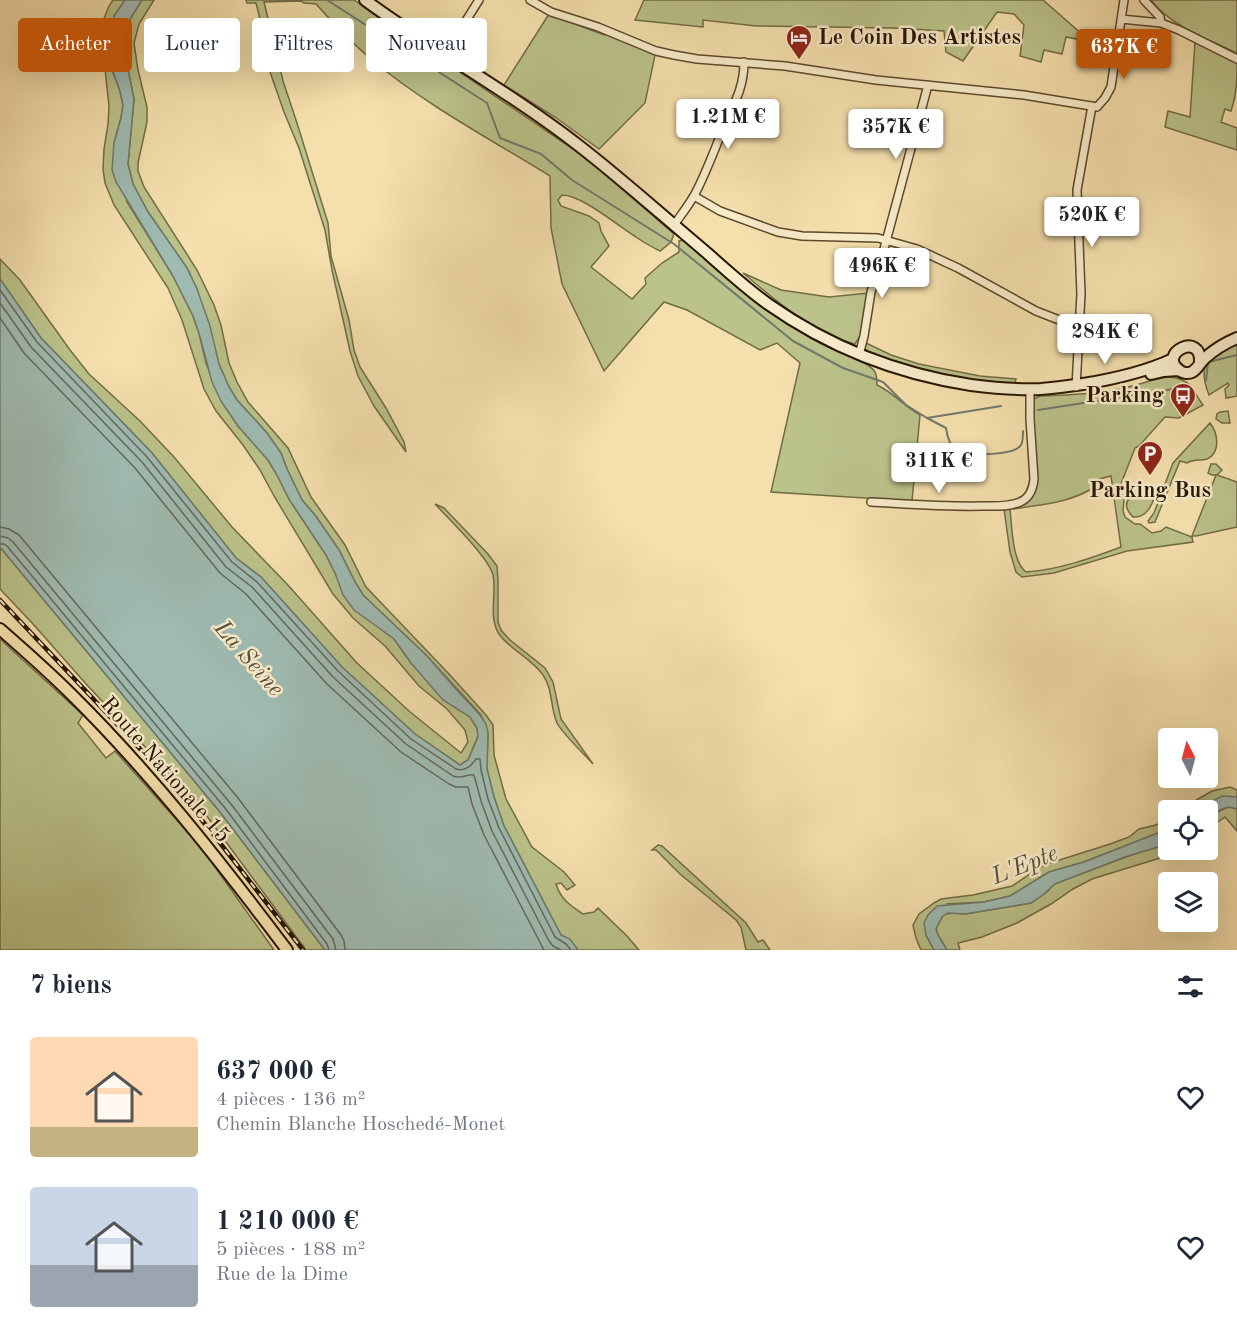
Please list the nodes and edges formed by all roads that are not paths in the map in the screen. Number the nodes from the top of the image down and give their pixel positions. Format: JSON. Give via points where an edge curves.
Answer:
{"nodes":[{"id":1,"x":365,"y":0,"type":"edge"},
{"id":2,"x":479,"y":0,"type":"edge"},
{"id":3,"x":530,"y":0,"type":"edge"},
{"id":4,"x":1125,"y":0,"type":"edge"},
{"id":5,"x":1144,"y":0,"type":"edge"},
{"id":6,"x":392,"y":18,"type":"edge"},
{"id":7,"x":468,"y":18,"type":"edge"},
{"id":8,"x":1121,"y":20,"type":"junction"},
{"id":9,"x":1161,"y":23,"type":"junction"},
{"id":10,"x":1237,"y":59,"type":"edge"},
{"id":11,"x":744,"y":62,"type":"junction"},
{"id":12,"x":473,"y":72,"type":"edge"},
{"id":13,"x":928,"y":85,"type":"junction"},
{"id":14,"x":1092,"y":106,"type":"junction"},
{"id":15,"x":694,"y":196,"type":"junction"},
{"id":16,"x":674,"y":225,"type":"junction"},
{"id":17,"x":886,"y":239,"type":"junction"},
{"id":18,"x":1079,"y":325,"type":"junction"},
{"id":19,"x":1237,"y":338,"type":"edge"},
{"id":20,"x":1221,"y":345,"type":"junction"},
{"id":21,"x":1194,"y":348,"type":"junction"},
{"id":22,"x":859,"y":355,"type":"junction"},
{"id":23,"x":1173,"y":359,"type":"junction"},
{"id":24,"x":1200,"y":363,"type":"junction"},
{"id":25,"x":1178,"y":370,"type":"junction"},
{"id":26,"x":1076,"y":387,"type":"junction"},
{"id":27,"x":1035,"y":389,"type":"junction"},
{"id":28,"x":871,"y":502,"type":"dead end"},
{"id":29,"x":0,"y":629,"type":"edge"},
{"id":30,"x":287,"y":950,"type":"edge"}],
"edges":[{"from":1,"to":6,"type":"main road"},
{"from":2,"to":7,"type":"street"},
{"from":3,"to":11,"type":"street","via":[[551,12],[656,51]]},
{"from":4,"to":8,"type":"street"},
{"from":5,"to":9,"type":"street"},
{"from":8,"to":9,"type":"street"},
{"from":8,"to":14,"type":"street","via":[[1109,93],[1097,107]]},
{"from":9,"to":10,"type":"street"},
{"from":11,"to":13,"type":"street"},
{"from":11,"to":15,"type":"street","via":[[741,90]]},
{"from":12,"to":16,"type":"main road","via":[[564,134]]},
{"from":13,"to":14,"type":"street"},
{"from":13,"to":17,"type":"street"},
{"from":14,"to":18,"type":"street","via":[[1077,190]]},
{"from":15,"to":16,"type":"street"},
{"from":15,"to":17,"type":"street","via":[[720,211],[778,232]]},
{"from":16,"to":22,"type":"main road","via":[[765,302],[810,331]]},
{"from":17,"to":18,"type":"street","via":[[943,261],[1036,311]]},
{"from":17,"to":22,"type":"street"},
{"from":18,"to":26,"type":"street"},
{"from":19,"to":20,"type":"main road"},
{"from":20,"to":21,"type":"main road"},
{"from":20,"to":24,"type":"main road"},
{"from":21,"to":23,"type":"main road","via":[[1181,348]]},
{"from":21,"to":24,"type":"main road"},
{"from":22,"to":27,"type":"main road","via":[[935,379]]},
{"from":23,"to":25,"type":"main road"},
{"from":23,"to":26,"type":"main road","via":[[1132,374]]},
{"from":24,"to":25,"type":"main road","via":[[1191,373]]},
{"from":25,"to":26,"type":"main road","via":[[1104,387]]},
{"from":26,"to":27,"type":"main road"},
{"from":27,"to":28,"type":"street","via":[[1029,419],[1033,489],[1021,502],[956,507]]},
{"from":29,"to":30,"type":"main road","name":"Route Nationale 15","via":[[71,694],[134,761]]}]}
